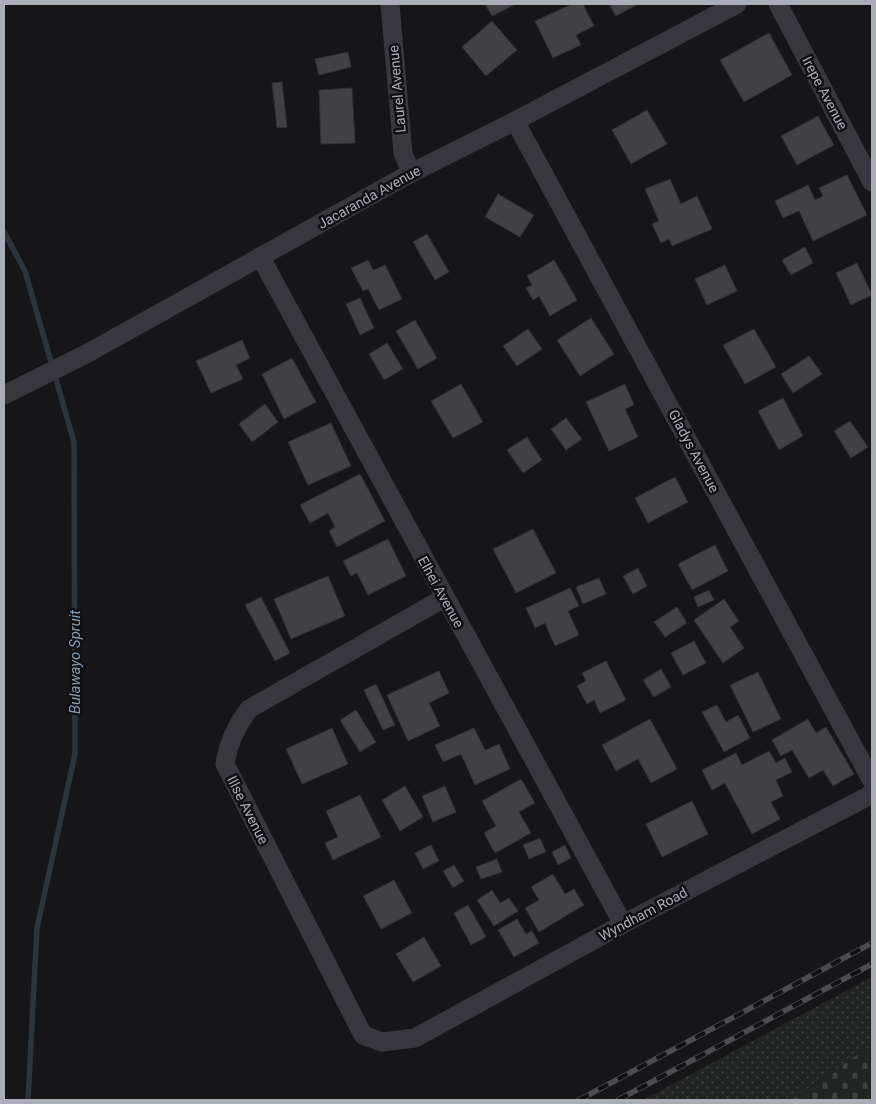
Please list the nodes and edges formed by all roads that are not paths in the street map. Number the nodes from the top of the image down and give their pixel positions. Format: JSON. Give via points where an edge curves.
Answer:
{"nodes":[{"id":1,"x":390,"y":4,"type":"edge"},
{"id":2,"x":736,"y":4,"type":"edge"},
{"id":3,"x":778,"y":4,"type":"edge"},
{"id":4,"x":515,"y":121,"type":"junction"},
{"id":5,"x":411,"y":173,"type":"junction"},
{"id":6,"x":872,"y":182,"type":"edge"},
{"id":7,"x":261,"y":258,"type":"junction"},
{"id":8,"x":4,"y":395,"type":"edge"},
{"id":9,"x":444,"y":598,"type":"junction"},
{"id":10,"x":872,"y":781,"type":"edge"},
{"id":11,"x":872,"y":794,"type":"edge"},
{"id":12,"x":623,"y":924,"type":"junction"},
{"id":13,"x":415,"y":1038,"type":"joint"}],
"edges":[{"from":1,"to":5,"type":"street","name":"Laurel Avenue","via":[[403,153]]},
{"from":2,"to":4,"type":"street","name":"Jacaranda Avenue"},
{"from":3,"to":6,"type":"street","name":"Irepe Avenue"},
{"from":4,"to":5,"type":"street","name":"Jacaranda Avenue"},
{"from":4,"to":10,"type":"street","name":"Gladys Avenue"},
{"from":5,"to":7,"type":"street","name":"Jacaranda Avenue"},
{"from":7,"to":8,"type":"street","name":"Jacaranda Avenue","via":[[88,354]]},
{"from":7,"to":9,"type":"street","name":"Elhei Avenue"},
{"from":9,"to":12,"type":"street","name":"Elhei Avenue"},
{"from":9,"to":13,"type":"street","name":"Illse Avenue","via":[[249,710],[240,721],[225,764],[363,1035],[382,1042]]},
{"from":11,"to":12,"type":"street","name":"Wyndham Road"},
{"from":12,"to":13,"type":"street","name":"Wyndham Road"}]}
